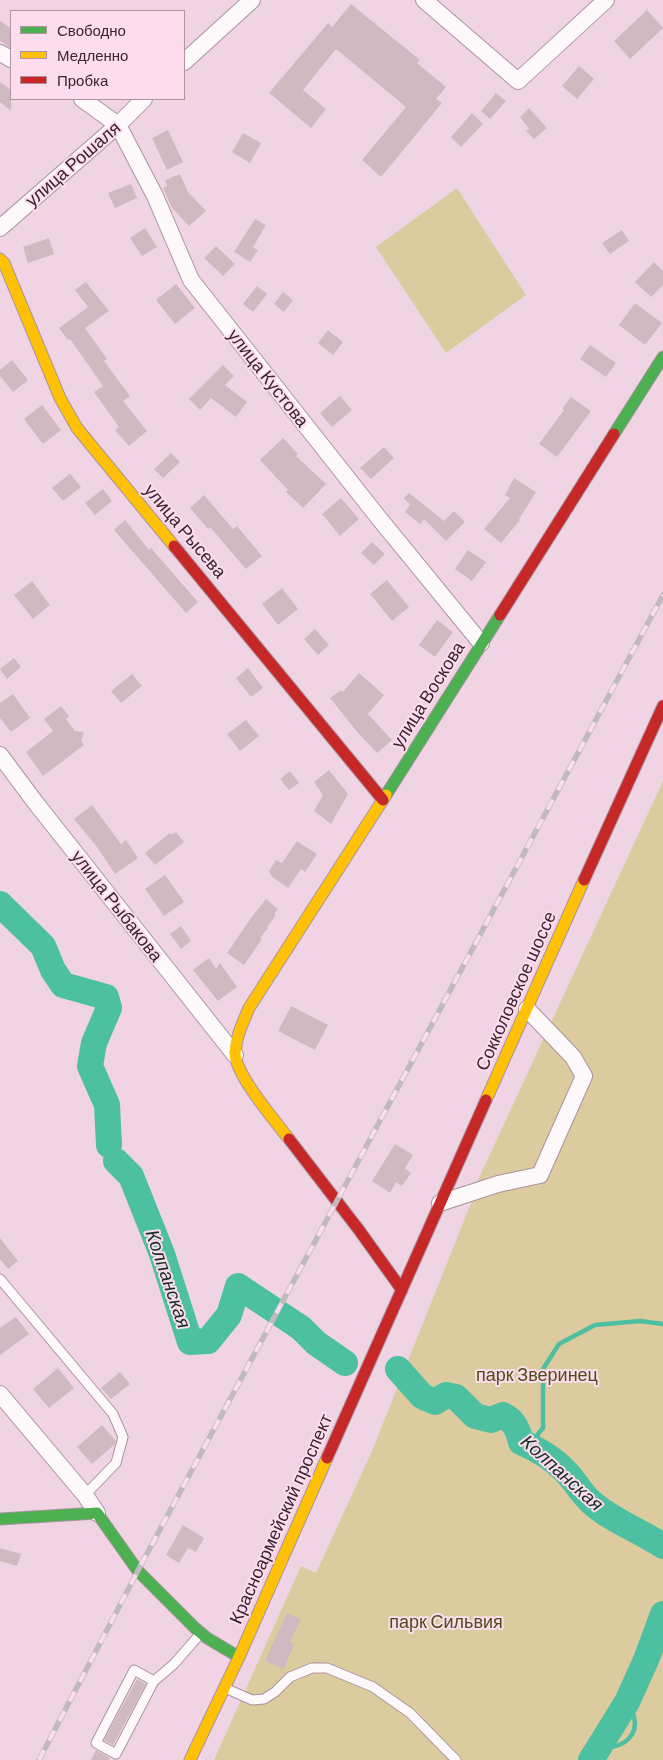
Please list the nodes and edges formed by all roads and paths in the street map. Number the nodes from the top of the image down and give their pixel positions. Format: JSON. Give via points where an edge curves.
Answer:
{"nodes":[{"id":1,"x":252,"y":0,"type":"edge"},
{"id":2,"x":424,"y":0,"type":"edge"},
{"id":3,"x":606,"y":0,"type":"edge"},
{"id":4,"x":185,"y":61,"type":"edge"},
{"id":5,"x":83,"y":100,"type":"edge"},
{"id":6,"x":143,"y":100,"type":"edge"},
{"id":7,"x":118,"y":125,"type":"junction"},
{"id":8,"x":0,"y":228,"type":"edge"},
{"id":9,"x":0,"y":259,"type":"edge"},
{"id":10,"x":663,"y":357,"type":"edge"},
{"id":11,"x":481,"y":643,"type":"junction"},
{"id":12,"x":663,"y":706,"type":"edge"},
{"id":13,"x":0,"y":755,"type":"edge"},
{"id":14,"x":383,"y":800,"type":"junction"},
{"id":15,"x":527,"y":1009,"type":"junction"},
{"id":16,"x":218,"y":1033,"type":"junction"},
{"id":17,"x":238,"y":1034,"type":"junction"},
{"id":18,"x":235,"y":1055,"type":"junction"},
{"id":19,"x":440,"y":1202,"type":"junction"},
{"id":20,"x":0,"y":1279,"type":"edge"},
{"id":21,"x":402,"y":1290,"type":"junction"},
{"id":22,"x":0,"y":1394,"type":"edge"},
{"id":23,"x":85,"y":1495,"type":"junction"},
{"id":24,"x":97,"y":1513,"type":"junction"},
{"id":25,"x":0,"y":1519,"type":"edge"},
{"id":26,"x":201,"y":1633,"type":"junction"},
{"id":27,"x":239,"y":1657,"type":"junction"},
{"id":28,"x":154,"y":1681,"type":"junction"},
{"id":29,"x":224,"y":1688,"type":"junction"},
{"id":30,"x":190,"y":1760,"type":"edge"},
{"id":31,"x":456,"y":1760,"type":"edge"}],
"edges":[{"from":1,"to":4,"type":"street"},
{"from":2,"to":3,"type":"street","via":[[518,81]]},
{"from":5,"to":7,"type":"street","name":"улица Кустова"},
{"from":6,"to":7,"type":"street","name":"улица Рошаля"},
{"from":7,"to":8,"type":"street","name":"улица Рошаля"},
{"from":7,"to":11,"type":"street","name":"улица Кустова","via":[[155,196],[191,280]]},
{"from":9,"to":14,"type":"main road","name":"улица Рысева","via":[[60,398],[77,428]]},
{"from":10,"to":11,"type":"main road","name":"улица Воскова"},
{"from":11,"to":14,"type":"main road","name":"улица Воскова"},
{"from":12,"to":15,"type":"main road","name":"Сокколовское шоссе"},
{"from":13,"to":16,"type":"street","name":"улица Рыбакова"},
{"from":14,"to":17,"type":"main road","name":"улица Воскова","via":[[249,1008]]},
{"from":15,"to":19,"type":"main road","name":"Сокколовское шоссе"},
{"from":15,"to":19,"type":"street","via":[[573,1056],[584,1076],[566,1118],[540,1175]]},
{"from":16,"to":17,"type":"street"},
{"from":16,"to":18,"type":"street","name":"улица Рыбакова"},
{"from":17,"to":18,"type":"main road","name":"улица Воскова"},
{"from":18,"to":21,"type":"main road","via":[[256,1096]]},
{"from":19,"to":21,"type":"main road","name":"Сокколовское шоссе"},
{"from":20,"to":23,"type":"lane","via":[[113,1414],[124,1437],[116,1462]]},
{"from":21,"to":27,"type":"main road","name":"Красноармейский проспект"},
{"from":22,"to":23,"type":"street"},
{"from":23,"to":24,"type":"street"},
{"from":24,"to":25,"type":"main road"},
{"from":24,"to":26,"type":"main road","via":[[138,1571]]},
{"from":26,"to":27,"type":"main road"},
{"from":26,"to":28,"type":"lane"},
{"from":27,"to":29,"type":"main road","name":"Красноармейский проспект"},
{"from":28,"to":28,"type":"lane","via":[[134,1670],[96,1743],[116,1754]]},
{"from":29,"to":30,"type":"main road","name":"Красноармейский проспект"},
{"from":29,"to":31,"type":"lane","via":[[252,1700],[264,1699],[290,1677],[312,1668],[327,1668],[373,1687],[410,1713]]}]}
